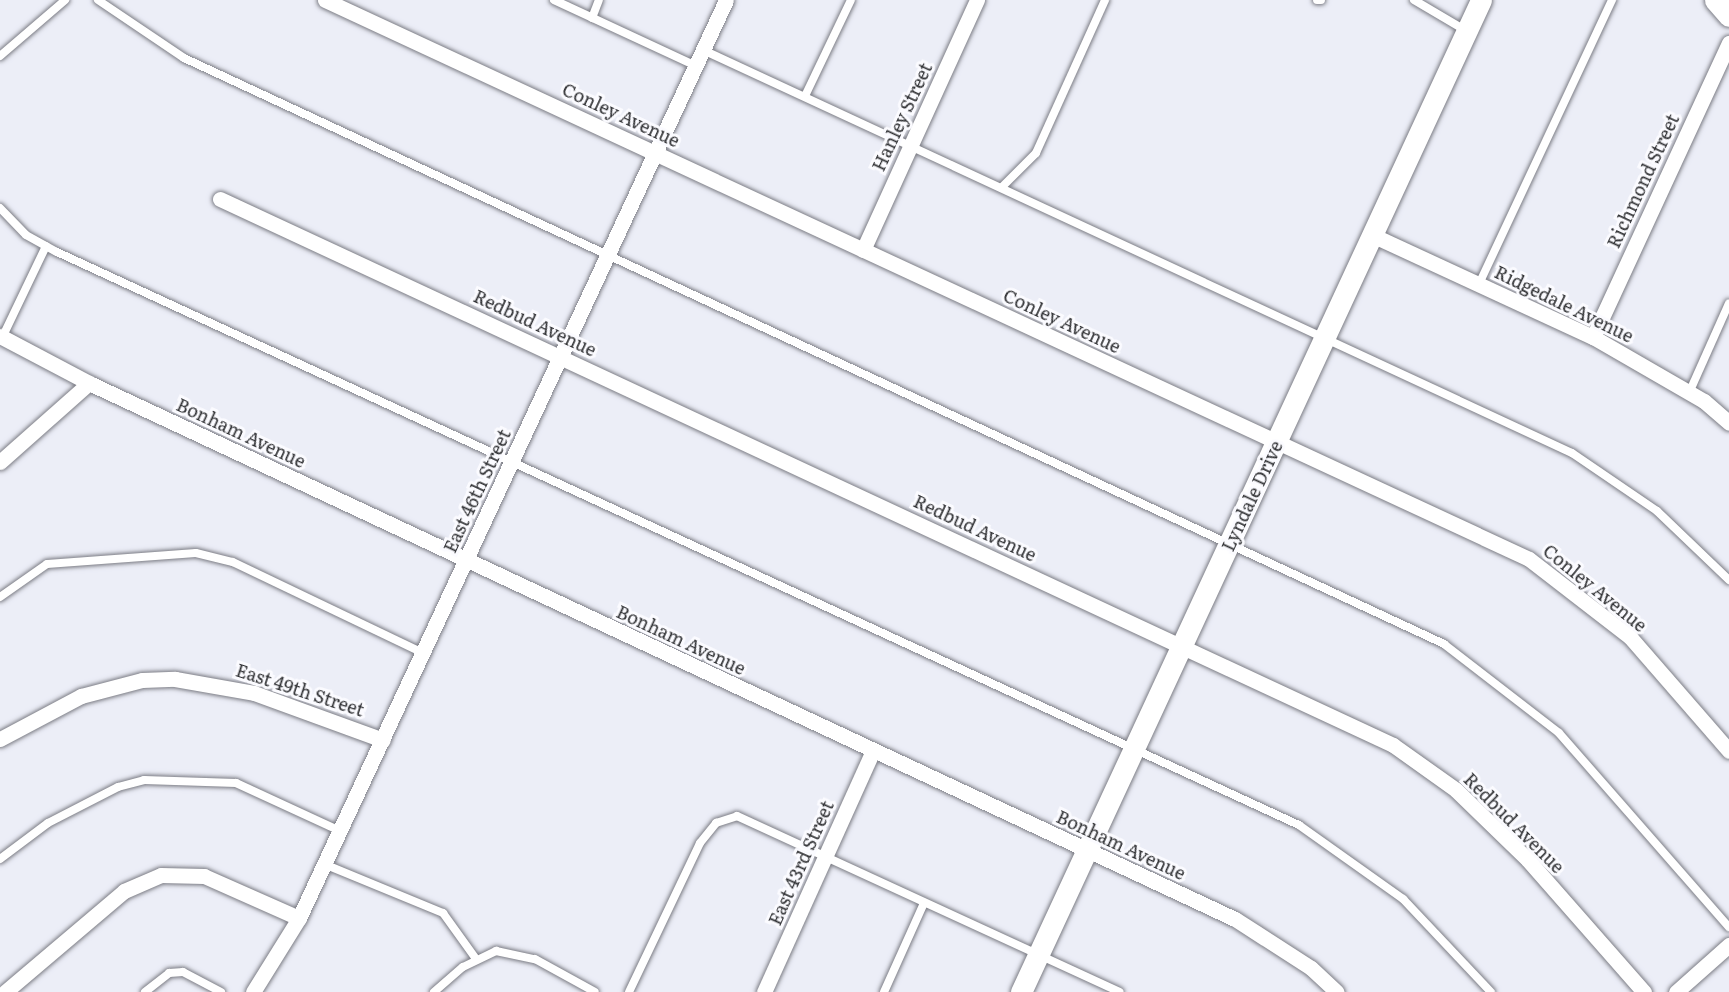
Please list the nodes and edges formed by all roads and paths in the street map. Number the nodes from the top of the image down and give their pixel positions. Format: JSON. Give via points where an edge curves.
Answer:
{"nodes":[{"id":1,"x":65,"y":0,"type":"edge"},
{"id":2,"x":98,"y":0,"type":"edge"},
{"id":3,"x":325,"y":0,"type":"edge"},
{"id":4,"x":554,"y":0,"type":"edge"},
{"id":5,"x":599,"y":0,"type":"edge"},
{"id":6,"x":726,"y":0,"type":"edge"},
{"id":7,"x":851,"y":0,"type":"edge"},
{"id":8,"x":977,"y":0,"type":"edge"},
{"id":9,"x":1105,"y":0,"type":"edge"},
{"id":10,"x":1414,"y":0,"type":"edge"},
{"id":11,"x":1481,"y":0,"type":"edge"},
{"id":12,"x":1612,"y":0,"type":"edge"},
{"id":13,"x":1715,"y":0,"type":"edge"},
{"id":14,"x":1729,"y":16,"type":"edge"},
{"id":15,"x":592,"y":18,"type":"junction"},
{"id":16,"x":1467,"y":30,"type":"junction"},
{"id":17,"x":1729,"y":43,"type":"edge"},
{"id":18,"x":703,"y":50,"type":"junction"},
{"id":19,"x":0,"y":56,"type":"edge"},
{"id":20,"x":696,"y":66,"type":"junction"},
{"id":21,"x":805,"y":96,"type":"junction"},
{"id":22,"x":911,"y":144,"type":"junction"},
{"id":23,"x":656,"y":152,"type":"junction"},
{"id":24,"x":1002,"y":188,"type":"junction"},
{"id":25,"x":220,"y":199,"type":"dead end"},
{"id":26,"x":0,"y":208,"type":"edge"},
{"id":27,"x":1372,"y":235,"type":"junction"},
{"id":28,"x":46,"y":246,"type":"junction"},
{"id":29,"x":863,"y":250,"type":"junction"},
{"id":30,"x":608,"y":256,"type":"junction"},
{"id":31,"x":1479,"y":284,"type":"junction"},
{"id":32,"x":1729,"y":303,"type":"edge"},
{"id":33,"x":1,"y":337,"type":"edge"},
{"id":34,"x":1593,"y":337,"type":"junction"},
{"id":35,"x":1324,"y":340,"type":"junction"},
{"id":36,"x":561,"y":357,"type":"junction"},
{"id":37,"x":89,"y":383,"type":"junction"},
{"id":38,"x":1689,"y":393,"type":"junction"},
{"id":39,"x":1729,"y":423,"type":"edge"},
{"id":40,"x":1276,"y":443,"type":"junction"},
{"id":41,"x":0,"y":462,"type":"edge"},
{"id":42,"x":512,"y":462,"type":"junction"},
{"id":43,"x":1228,"y":548,"type":"junction"},
{"id":44,"x":466,"y":561,"type":"junction"},
{"id":45,"x":1729,"y":580,"type":"edge"},
{"id":46,"x":0,"y":597,"type":"edge"},
{"id":47,"x":1183,"y":645,"type":"junction"},
{"id":48,"x":423,"y":653,"type":"junction"},
{"id":49,"x":0,"y":739,"type":"edge"},
{"id":50,"x":383,"y":740,"type":"junction"},
{"id":51,"x":1135,"y":749,"type":"junction"},
{"id":52,"x":873,"y":751,"type":"junction"},
{"id":53,"x":1729,"y":751,"type":"edge"},
{"id":54,"x":340,"y":831,"type":"junction"},
{"id":55,"x":1088,"y":851,"type":"junction"},
{"id":56,"x":827,"y":853,"type":"junction"},
{"id":57,"x":0,"y":859,"type":"edge"},
{"id":58,"x":324,"y":864,"type":"junction"},
{"id":59,"x":924,"y":903,"type":"junction"},
{"id":60,"x":299,"y":918,"type":"junction"},
{"id":61,"x":1729,"y":927,"type":"edge"},
{"id":62,"x":1729,"y":945,"type":"edge"},
{"id":63,"x":1038,"y":955,"type":"junction"},
{"id":64,"x":476,"y":959,"type":"junction"},
{"id":65,"x":5,"y":992,"type":"edge"},
{"id":66,"x":145,"y":992,"type":"edge"},
{"id":67,"x":221,"y":992,"type":"edge"},
{"id":68,"x":253,"y":992,"type":"edge"},
{"id":69,"x":434,"y":992,"type":"edge"},
{"id":70,"x":595,"y":992,"type":"edge"},
{"id":71,"x":629,"y":992,"type":"edge"},
{"id":72,"x":764,"y":992,"type":"edge"},
{"id":73,"x":884,"y":992,"type":"edge"},
{"id":74,"x":1021,"y":992,"type":"edge"},
{"id":75,"x":1119,"y":992,"type":"edge"},
{"id":76,"x":1337,"y":992,"type":"edge"},
{"id":77,"x":1491,"y":992,"type":"edge"},
{"id":78,"x":1644,"y":992,"type":"edge"},
{"id":79,"x":1676,"y":992,"type":"edge"}],
"edges":[{"from":1,"to":19,"type":"lane"},
{"from":2,"to":30,"type":"lane","via":[[184,58]]},
{"from":3,"to":23,"type":"street","name":"Conley Avenue"},
{"from":4,"to":15,"type":"lane"},
{"from":5,"to":15,"type":"lane"},
{"from":6,"to":18,"type":"street","name":"East 46th Street"},
{"from":7,"to":21,"type":"lane"},
{"from":8,"to":22,"type":"street","name":"Hanley Street"},
{"from":9,"to":24,"type":"lane","via":[[1036,153]]},
{"from":10,"to":16,"type":"lane"},
{"from":11,"to":16,"type":"street","name":"Lyndale Drive"},
{"from":12,"to":31,"type":"lane"},
{"from":13,"to":14,"type":"street"},
{"from":15,"to":20,"type":"lane"},
{"from":16,"to":27,"type":"street","name":"Lyndale Drive"},
{"from":17,"to":34,"type":"street","name":"Richmond Street"},
{"from":18,"to":20,"type":"street","name":"East 46th Street"},
{"from":18,"to":21,"type":"lane"},
{"from":20,"to":23,"type":"street","name":"East 46th Street"},
{"from":21,"to":22,"type":"lane"},
{"from":22,"to":24,"type":"lane"},
{"from":22,"to":29,"type":"street","name":"Hanley Street"},
{"from":23,"to":29,"type":"street","name":"Conley Avenue"},
{"from":23,"to":30,"type":"street","name":"East 46th Street"},
{"from":24,"to":35,"type":"lane"},
{"from":25,"to":36,"type":"street","name":"Redbud Avenue"},
{"from":26,"to":28,"type":"lane"},
{"from":27,"to":31,"type":"street","name":"Ridgedale Avenue"},
{"from":27,"to":35,"type":"street","name":"Lyndale Drive"},
{"from":28,"to":33,"type":"lane"},
{"from":28,"to":42,"type":"lane"},
{"from":29,"to":40,"type":"street","name":"Conley Avenue"},
{"from":30,"to":36,"type":"street","name":"East 46th Street"},
{"from":30,"to":43,"type":"lane"},
{"from":31,"to":34,"type":"street","name":"Ridgedale Avenue"},
{"from":32,"to":38,"type":"lane"},
{"from":33,"to":37,"type":"street","name":"Bonham Avenue"},
{"from":34,"to":38,"type":"street","name":"Ridgedale Avenue"},
{"from":35,"to":40,"type":"street","name":"Lyndale Drive"},
{"from":35,"to":45,"type":"lane","via":[[1572,453],[1658,511]]},
{"from":36,"to":42,"type":"street","name":"East 46th Street"},
{"from":36,"to":47,"type":"street","name":"Redbud Avenue"},
{"from":37,"to":41,"type":"street"},
{"from":37,"to":44,"type":"street","name":"Bonham Avenue"},
{"from":38,"to":39,"type":"street","name":"Ridgedale Avenue"},
{"from":40,"to":43,"type":"street","name":"Lyndale Drive"},
{"from":40,"to":53,"type":"street","name":"Conley Avenue","via":[[1529,559],[1630,637]]},
{"from":42,"to":44,"type":"street","name":"East 46th Street"},
{"from":42,"to":51,"type":"lane"},
{"from":43,"to":47,"type":"street","name":"Lyndale Drive"},
{"from":43,"to":61,"type":"lane","via":[[1444,644],[1494,679],[1559,733]]},
{"from":44,"to":48,"type":"street","name":"East 46th Street"},
{"from":44,"to":52,"type":"street","name":"Bonham Avenue"},
{"from":46,"to":48,"type":"lane","via":[[47,564],[196,553],[233,562]]},
{"from":47,"to":51,"type":"street","name":"Lyndale Drive"},
{"from":47,"to":78,"type":"street","name":"Redbud Avenue","via":[[1393,745],[1456,790],[1528,860]]},
{"from":48,"to":50,"type":"street","name":"East 46th Street"},
{"from":49,"to":50,"type":"street","name":"East 49th Street","via":[[81,696],[142,680],[175,679],[254,693]]},
{"from":50,"to":54,"type":"street","name":"East 46th Street"},
{"from":51,"to":55,"type":"street","name":"Lyndale Drive"},
{"from":51,"to":77,"type":"lane","via":[[1330,843],[1403,899]]},
{"from":52,"to":55,"type":"street","name":"Bonham Avenue"},
{"from":52,"to":56,"type":"street","name":"East 43rd Street"},
{"from":54,"to":57,"type":"lane","via":[[236,783],[144,780],[118,787],[48,823]]},
{"from":54,"to":58,"type":"street","name":"East 46th Street"},
{"from":55,"to":63,"type":"street","name":"Lyndale Drive"},
{"from":55,"to":76,"type":"street","name":"Bonham Avenue","via":[[1235,919],[1311,968]]},
{"from":56,"to":59,"type":"lane"},
{"from":56,"to":71,"type":"lane","via":[[744,817],[716,823],[700,843]]},
{"from":56,"to":72,"type":"street","name":"East 43rd Street"},
{"from":58,"to":60,"type":"street","name":"East 46th Street"},
{"from":58,"to":64,"type":"lane","via":[[442,913]]},
{"from":59,"to":63,"type":"lane"},
{"from":59,"to":73,"type":"lane"},
{"from":60,"to":65,"type":"street","via":[[204,876],[161,875],[124,891]]},
{"from":60,"to":68,"type":"street","name":"East 46th Street"},
{"from":62,"to":79,"type":"street"},
{"from":63,"to":74,"type":"street","name":"Lyndale Drive"},
{"from":63,"to":75,"type":"lane"},
{"from":64,"to":69,"type":"lane"},
{"from":64,"to":70,"type":"lane","via":[[495,951],[514,952]]},
{"from":66,"to":67,"type":"lane","via":[[162,976],[183,972]]}]}
